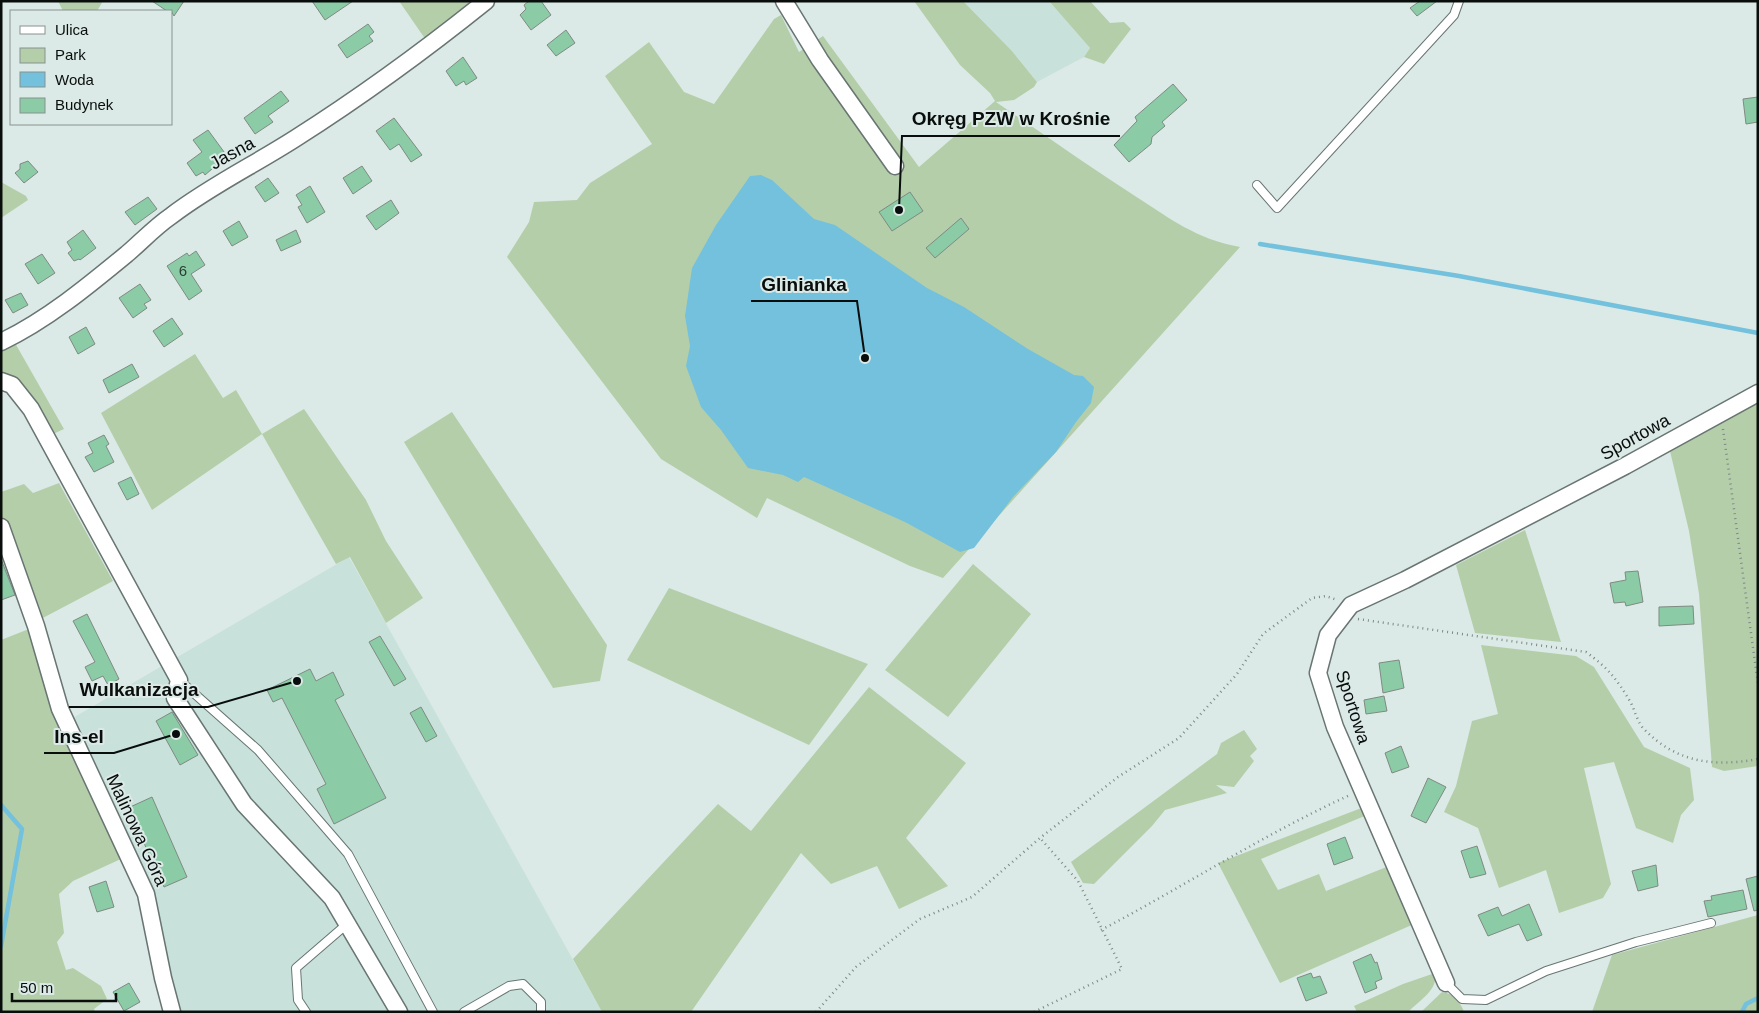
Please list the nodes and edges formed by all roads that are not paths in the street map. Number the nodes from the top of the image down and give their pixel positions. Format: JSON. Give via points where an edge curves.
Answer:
{"nodes":[{"id":1,"x":486,"y":1,"type":"edge"},
{"id":2,"x":784,"y":1,"type":"edge"},
{"id":3,"x":1459,"y":1,"type":"edge"},
{"id":4,"x":895,"y":166,"type":"dead end"},
{"id":5,"x":1257,"y":185,"type":"dead end"},
{"id":6,"x":1,"y":342,"type":"edge"},
{"id":7,"x":1,"y":381,"type":"edge"},
{"id":8,"x":1758,"y":392,"type":"edge"},
{"id":9,"x":1,"y":527,"type":"edge"},
{"id":10,"x":179,"y":680,"type":"junction"},
{"id":11,"x":1712,"y":923,"type":"dead end"},
{"id":12,"x":348,"y":924,"type":"junction"},
{"id":13,"x":1446,"y":984,"type":"joint"},
{"id":14,"x":172,"y":1012,"type":"edge"},
{"id":15,"x":306,"y":1012,"type":"edge"},
{"id":16,"x":399,"y":1012,"type":"edge"},
{"id":17,"x":433,"y":1012,"type":"edge"},
{"id":18,"x":464,"y":1012,"type":"edge"},
{"id":19,"x":541,"y":1012,"type":"edge"}],
"edges":[{"from":1,"to":6,"type":"street","name":"Jasna","via":[[406,64],[338,111],[177,211],[129,253],[33,327]]},
{"from":2,"to":4,"type":"street","via":[[820,60]]},
{"from":3,"to":5,"type":"lane","via":[[1454,15],[1278,208]]},
{"from":7,"to":10,"type":"street","via":[[12,385],[31,409]]},
{"from":8,"to":13,"type":"street","name":"Sportowa","via":[[1625,466],[1346,611],[1328,636],[1318,673],[1335,727]]},
{"from":9,"to":14,"type":"street","name":"Malinowa Góra","via":[[36,626],[60,709],[146,894]]},
{"from":10,"to":12,"type":"street","via":[[176,698],[244,804],[332,898]]},
{"from":10,"to":17,"type":"lane","via":[[258,750],[348,854]]},
{"from":11,"to":13,"type":"lane","name":"Sportowa","via":[[1636,942],[1546,971],[1486,1000],[1462,999]]},
{"from":12,"to":15,"type":"lane","via":[[296,968],[298,1000]]},
{"from":12,"to":16,"type":"street"},
{"from":18,"to":19,"type":"lane","via":[[509,986],[524,984],[541,1002]]}]}
